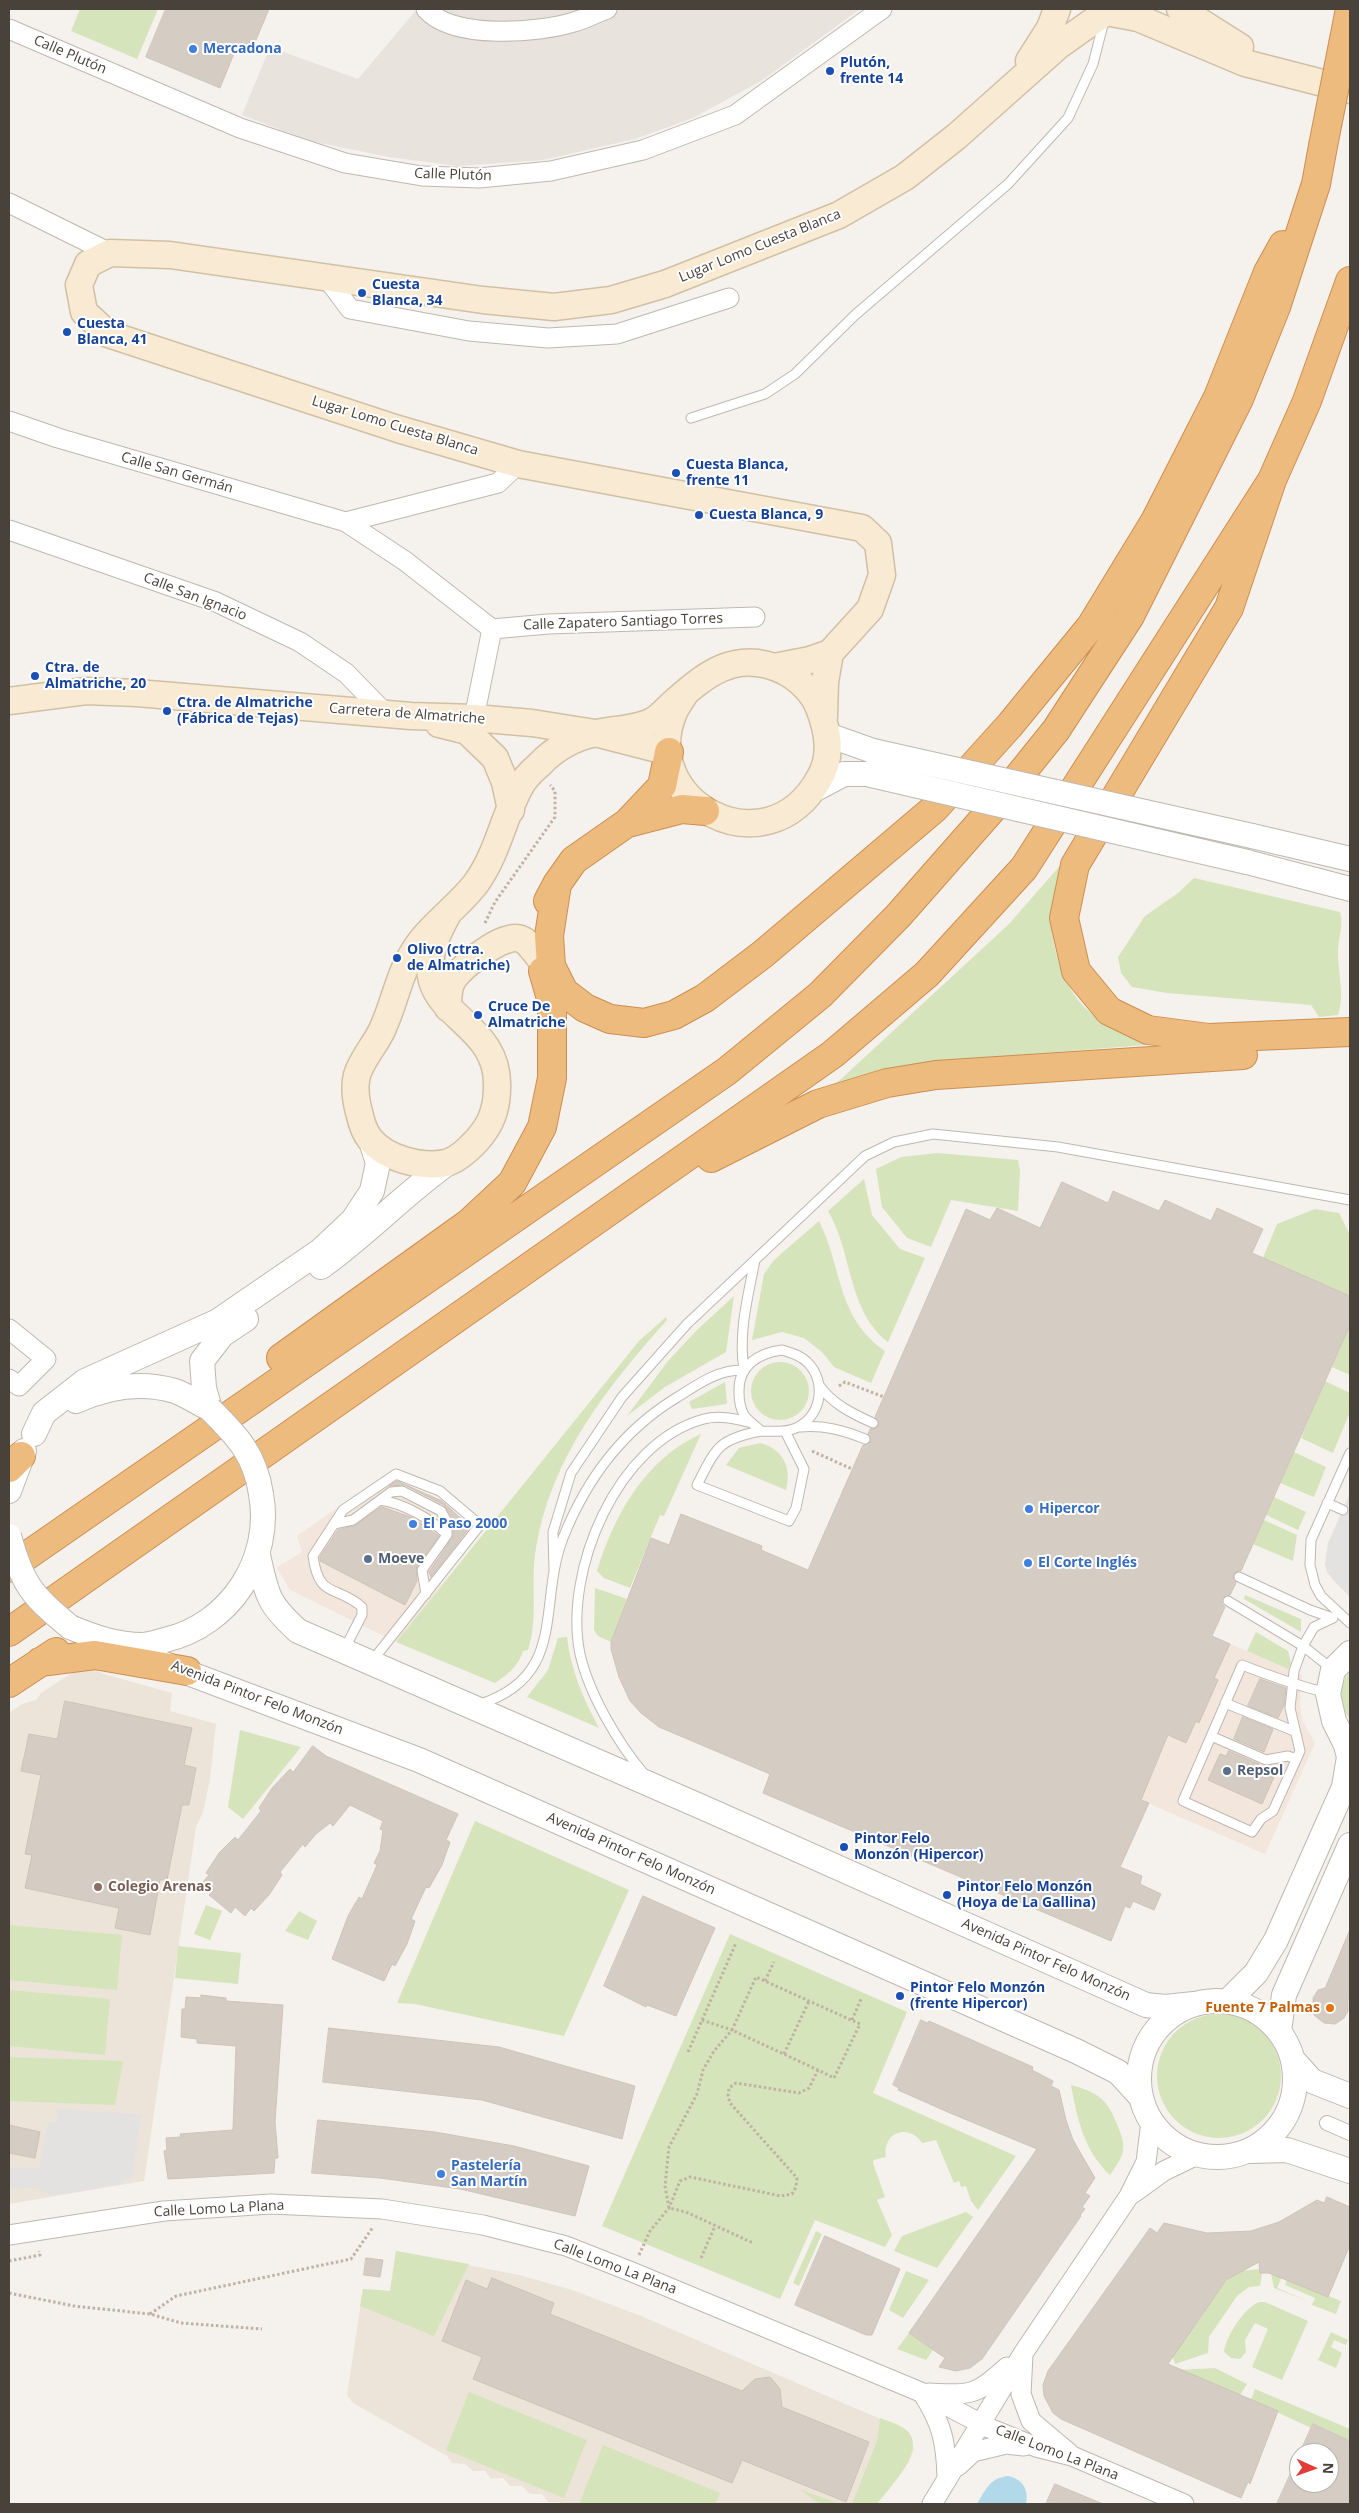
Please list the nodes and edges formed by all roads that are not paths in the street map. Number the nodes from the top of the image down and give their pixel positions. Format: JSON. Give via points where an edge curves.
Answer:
{"nodes":[{"id":1,"x":426,"y":9,"type":"edge"},
{"id":2,"x":607,"y":9,"type":"edge"},
{"id":3,"x":882,"y":9,"type":"edge"},
{"id":4,"x":1057,"y":9,"type":"edge"},
{"id":5,"x":1180,"y":9,"type":"edge"},
{"id":6,"x":1350,"y":9,"type":"edge"},
{"id":7,"x":1101,"y":10,"type":"edge"},
{"id":8,"x":9,"y":29,"type":"edge"},
{"id":9,"x":1281,"y":71,"type":"junction"},
{"id":10,"x":1007,"y":90,"type":"junction"},
{"id":11,"x":1350,"y":90,"type":"edge"},
{"id":12,"x":1316,"y":184,"type":"junction"},
{"id":13,"x":9,"y":203,"type":"edge"},
{"id":14,"x":110,"y":253,"type":"junction"},
{"id":15,"x":327,"y":278,"type":"junction"},
{"id":16,"x":1350,"y":281,"type":"edge"},
{"id":17,"x":729,"y":298,"type":"dead end"},
{"id":18,"x":691,"y":418,"type":"dead end"},
{"id":19,"x":9,"y":421,"type":"edge"},
{"id":20,"x":518,"y":464,"type":"junction"},
{"id":21,"x":1272,"y":480,"type":"junction"},
{"id":22,"x":346,"y":522,"type":"junction"},
{"id":23,"x":9,"y":530,"type":"edge"},
{"id":24,"x":755,"y":617,"type":"dead end"},
{"id":25,"x":492,"y":629,"type":"junction"},
{"id":26,"x":830,"y":653,"type":"junction"},
{"id":27,"x":774,"y":667,"type":"junction"},
{"id":28,"x":686,"y":692,"type":"junction"},
{"id":29,"x":9,"y":701,"type":"edge"},
{"id":30,"x":399,"y":715,"type":"junction"},
{"id":31,"x":474,"y":718,"type":"junction"},
{"id":32,"x":826,"y":727,"type":"junction"},
{"id":33,"x":595,"y":733,"type":"junction"},
{"id":34,"x":668,"y":752,"type":"junction"},
{"id":35,"x":870,"y":762,"type":"junction"},
{"id":36,"x":810,"y":792,"type":"junction"},
{"id":37,"x":511,"y":810,"type":"junction"},
{"id":38,"x":705,"y":811,"type":"junction"},
{"id":39,"x":627,"y":823,"type":"junction"},
{"id":40,"x":1350,"y":859,"type":"edge"},
{"id":41,"x":557,"y":884,"type":"junction"},
{"id":42,"x":1350,"y":888,"type":"edge"},
{"id":43,"x":448,"y":914,"type":"junction"},
{"id":44,"x":540,"y":958,"type":"junction"},
{"id":45,"x":448,"y":1008,"type":"junction"},
{"id":46,"x":1350,"y":1032,"type":"edge"},
{"id":47,"x":1350,"y":1048,"type":"edge"},
{"id":48,"x":371,"y":1141,"type":"junction"},
{"id":49,"x":448,"y":1162,"type":"junction"},
{"id":50,"x":1350,"y":1200,"type":"edge"},
{"id":51,"x":755,"y":1260,"type":"junction"},
{"id":52,"x":481,"y":1303,"type":"junction"},
{"id":53,"x":9,"y":1329,"type":"edge"},
{"id":54,"x":744,"y":1370,"type":"junction"},
{"id":55,"x":9,"y":1379,"type":"edge"},
{"id":56,"x":819,"y":1385,"type":"junction"},
{"id":57,"x":204,"y":1400,"type":"junction"},
{"id":58,"x":752,"y":1423,"type":"junction"},
{"id":59,"x":873,"y":1423,"type":"dead end"},
{"id":60,"x":797,"y":1428,"type":"junction"},
{"id":61,"x":761,"y":1431,"type":"junction"},
{"id":62,"x":785,"y":1431,"type":"junction"},
{"id":63,"x":865,"y":1439,"type":"dead end"},
{"id":64,"x":181,"y":1450,"type":"junction"},
{"id":65,"x":21,"y":1453,"type":"edge"},
{"id":66,"x":1350,"y":1453,"type":"edge"},
{"id":67,"x":9,"y":1491,"type":"edge"},
{"id":68,"x":380,"y":1500,"type":"junction"},
{"id":69,"x":1328,"y":1503,"type":"junction"},
{"id":70,"x":1343,"y":1510,"type":"dead end"},
{"id":71,"x":334,"y":1524,"type":"junction"},
{"id":72,"x":9,"y":1536,"type":"edge"},
{"id":73,"x":447,"y":1536,"type":"junction"},
{"id":74,"x":258,"y":1555,"type":"junction"},
{"id":75,"x":9,"y":1568,"type":"edge"},
{"id":76,"x":554,"y":1571,"type":"junction"},
{"id":77,"x":1239,"y":1577,"type":"dead end"},
{"id":78,"x":426,"y":1594,"type":"junction"},
{"id":79,"x":1228,"y":1601,"type":"dead end"},
{"id":80,"x":1333,"y":1618,"type":"junction"},
{"id":81,"x":1350,"y":1623,"type":"edge"},
{"id":82,"x":9,"y":1632,"type":"edge"},
{"id":83,"x":106,"y":1642,"type":"junction"},
{"id":84,"x":1303,"y":1646,"type":"junction"},
{"id":85,"x":343,"y":1651,"type":"junction"},
{"id":86,"x":1350,"y":1653,"type":"edge"},
{"id":87,"x":40,"y":1662,"type":"junction"},
{"id":88,"x":371,"y":1664,"type":"junction"},
{"id":89,"x":1333,"y":1670,"type":"junction"},
{"id":90,"x":187,"y":1671,"type":"junction"},
{"id":91,"x":9,"y":1683,"type":"edge"},
{"id":92,"x":1292,"y":1684,"type":"junction"},
{"id":93,"x":1328,"y":1694,"type":"junction"},
{"id":94,"x":1226,"y":1703,"type":"junction"},
{"id":95,"x":471,"y":1707,"type":"junction"},
{"id":96,"x":1342,"y":1726,"type":"edge"},
{"id":97,"x":1294,"y":1731,"type":"junction"},
{"id":98,"x":1211,"y":1736,"type":"junction"},
{"id":99,"x":1296,"y":1759,"type":"junction"},
{"id":100,"x":655,"y":1788,"type":"junction"},
{"id":101,"x":1350,"y":1845,"type":"edge"},
{"id":102,"x":1228,"y":2001,"type":"junction"},
{"id":103,"x":1194,"y":2004,"type":"junction"},
{"id":104,"x":1279,"y":2031,"type":"junction"},
{"id":105,"x":1294,"y":2061,"type":"junction"},
{"id":106,"x":1140,"y":2096,"type":"junction"},
{"id":107,"x":1350,"y":2096,"type":"edge"},
{"id":108,"x":1151,"y":2122,"type":"junction"},
{"id":109,"x":1327,"y":2123,"type":"dead end"},
{"id":110,"x":1350,"y":2134,"type":"edge"},
{"id":111,"x":1251,"y":2151,"type":"junction"},
{"id":112,"x":1195,"y":2156,"type":"junction"},
{"id":113,"x":1350,"y":2171,"type":"edge"},
{"id":114,"x":1129,"y":2196,"type":"junction"},
{"id":115,"x":9,"y":2235,"type":"edge"},
{"id":116,"x":1024,"y":2352,"type":"junction"},
{"id":117,"x":923,"y":2393,"type":"junction"},
{"id":118,"x":980,"y":2422,"type":"junction"},
{"id":119,"x":1036,"y":2447,"type":"junction"},
{"id":120,"x":1072,"y":2456,"type":"junction"},
{"id":121,"x":947,"y":2477,"type":"junction"},
{"id":122,"x":932,"y":2504,"type":"edge"},
{"id":123,"x":1184,"y":2504,"type":"edge"}],
"edges":[{"from":1,"to":2,"type":"street","via":[[432,16],[454,26],[499,33],[574,22]]},
{"from":3,"to":8,"type":"street","name":"Calle Plutón","via":[[735,115],[643,150],[551,171],[479,178],[422,176],[345,164],[240,128]]},
{"from":4,"to":10,"type":"main road","name":"Lugar Lomo Cuesta Blanca","via":[[1039,48]]},
{"from":5,"to":9,"type":"main road"},
{"from":6,"to":12,"type":"highway","bridge":true},
{"from":7,"to":9,"type":"main road","via":[[1138,18],[1245,63]]},
{"from":7,"to":10,"type":"main road","name":"Lugar Lomo Cuesta Blanca"},
{"from":7,"to":18,"type":"lane","via":[[1093,64],[1068,118],[1008,184],[855,315],[795,374],[766,394]]},
{"from":9,"to":11,"type":"main road"},
{"from":10,"to":15,"type":"main road","name":"Lugar Lomo Cuesta Blanca","via":[[957,136],[905,177],[839,215],[665,284],[611,300],[554,307]]},
{"from":12,"to":41,"type":"highway","via":[[1268,272],[1218,397],[1155,521],[1091,626],[1010,725],[935,808],[763,954],[705,998],[674,1015],[644,1023],[610,1019],[585,1008],[564,992],[551,966],[549,936]]},
{"from":12,"to":64,"type":"highway","via":[[1276,307],[1239,399],[1130,616],[1056,730],[994,807],[898,916],[820,995],[727,1071]]},
{"from":13,"to":14,"type":"street"},
{"from":14,"to":15,"type":"main road","name":"Lugar Lomo Cuesta Blanca","via":[[170,255]]},
{"from":14,"to":20,"type":"main road","name":"Lugar Lomo Cuesta Blanca","via":[[88,264],[79,285],[84,312],[108,334],[398,429]]},
{"from":15,"to":17,"type":"street","via":[[350,309],[468,331],[548,338],[617,334]]},
{"from":16,"to":21,"type":"highway","via":[[1307,401]]},
{"from":19,"to":22,"type":"street","name":"Calle San Germán"},
{"from":20,"to":22,"type":"street","via":[[498,483]]},
{"from":20,"to":26,"type":"main road","name":"Lugar Lomo Cuesta Blanca","via":[[862,528],[878,543],[882,575],[870,609]]},
{"from":21,"to":46,"type":"highway","via":[[1228,608],[1074,865],[1064,918],[1076,971],[1109,1011],[1148,1030],[1209,1038]]},
{"from":21,"to":52,"type":"highway","via":[[1024,868],[927,974],[833,1054]]},
{"from":22,"to":25,"type":"street","name":"Calle San Germán","via":[[419,571]]},
{"from":23,"to":30,"type":"street","name":"Calle San Ignacio","via":[[216,602],[300,642]]},
{"from":24,"to":25,"type":"street","name":"Calle Zapatero Santiago Torres"},
{"from":25,"to":31,"type":"street"},
{"from":26,"to":27,"type":"main road"},
{"from":26,"to":32,"type":"main road","via":[[825,682]]},
{"from":27,"to":28,"type":"main road","via":[[731,665],[706,676]]},
{"from":27,"to":32,"type":"main road","via":[[790,674],[806,687],[817,701]]},
{"from":28,"to":33,"type":"main road","via":[[652,722],[625,730]]},
{"from":28,"to":34,"type":"main road","via":[[674,713]]},
{"from":29,"to":30,"type":"main road","name":"Carretera de Almatriche","via":[[86,690]]},
{"from":30,"to":31,"type":"main road","name":"Carretera de Almatriche"},
{"from":30,"to":37,"type":"main road","via":[[467,731],[495,758]]},
{"from":31,"to":33,"type":"main road","name":"Carretera de Almatriche"},
{"from":32,"to":35,"type":"street"},
{"from":32,"to":36,"type":"main road","via":[[828,753],[822,776]]},
{"from":33,"to":34,"type":"main road"},
{"from":33,"to":37,"type":"main road","via":[[554,750],[521,784]]},
{"from":34,"to":38,"type":"main road","via":[[680,786]]},
{"from":34,"to":39,"type":"highway","via":[[662,786]]},
{"from":35,"to":36,"type":"street"},
{"from":35,"to":40,"type":"street","bridge":true,"via":[[1252,836]]},
{"from":35,"to":42,"type":"street","bridge":true},
{"from":36,"to":38,"type":"main road","via":[[786,814],[760,823],[745,824],[718,818]]},
{"from":37,"to":43,"type":"main road","via":[[497,849],[476,882]]},
{"from":38,"to":39,"type":"highway","via":[[682,809]]},
{"from":39,"to":41,"type":"highway","via":[[574,860]]},
{"from":41,"to":44,"type":"highway","via":[[544,909],[538,931]]},
{"from":43,"to":45,"type":"main road","via":[[430,952],[436,992]]},
{"from":43,"to":48,"type":"main road","via":[[423,938],[403,968],[383,1029],[357,1076],[356,1100],[361,1123]]},
{"from":44,"to":45,"type":"main road","via":[[520,938],[505,939],[480,955],[453,979]]},
{"from":44,"to":64,"type":"highway","via":[[552,1002],[552,1078],[542,1127],[512,1183],[469,1223],[262,1371]]},
{"from":45,"to":49,"type":"main road","via":[[488,1046],[498,1074],[496,1104],[486,1130],[470,1148]]},
{"from":47,"to":52,"type":"highway","via":[[936,1075],[888,1083],[818,1104],[720,1152],[608,1227]]},
{"from":48,"to":49,"type":"main road","via":[[396,1158],[423,1163]]},
{"from":48,"to":65,"type":"street","via":[[378,1163],[372,1192],[353,1220],[320,1251],[218,1321],[85,1382],[44,1413]]},
{"from":49,"to":57,"type":"street","via":[[398,1201],[354,1244],[222,1335],[202,1361]]},
{"from":50,"to":51,"type":"lane","via":[[1058,1147],[933,1134],[894,1142],[865,1156]]},
{"from":51,"to":54,"type":"lane","via":[[742,1331]]},
{"from":51,"to":76,"type":"lane","via":[[649,1365],[594,1436],[571,1473],[561,1501],[553,1532]]},
{"from":52,"to":82,"type":"highway"},
{"from":53,"to":55,"type":"street","via":[[46,1359],[19,1386]]},
{"from":54,"to":56,"type":"lane","via":[[756,1357],[782,1350],[807,1361]]},
{"from":54,"to":58,"type":"lane","via":[[739,1398],[745,1416]]},
{"from":54,"to":76,"type":"lane","via":[[724,1371],[660,1408],[613,1451],[577,1508],[562,1539]]},
{"from":56,"to":59,"type":"lane","via":[[842,1408]]},
{"from":56,"to":60,"type":"lane","via":[[815,1410]]},
{"from":57,"to":65,"type":"street","via":[[136,1385],[98,1391],[63,1408]]},
{"from":57,"to":74,"type":"street","bridge":true,"via":[[239,1437],[258,1474],[265,1514]]},
{"from":58,"to":61,"type":"lane"},
{"from":58,"to":100,"type":"lane","via":[[734,1418],[705,1419],[673,1433],[645,1455],[596,1526],[579,1580],[577,1624],[580,1655],[591,1686],[611,1726]]},
{"from":60,"to":62,"type":"lane"},
{"from":60,"to":63,"type":"lane","via":[[844,1430]]},
{"from":61,"to":62,"type":"lane"},
{"from":61,"to":62,"type":"lane","via":[[736,1435],[716,1449],[698,1485],[790,1521],[804,1469]]},
{"from":64,"to":75,"type":"highway"},
{"from":65,"to":67,"type":"street"},
{"from":66,"to":69,"type":"lane"},
{"from":68,"to":71,"type":"lane","via":[[353,1520]]},
{"from":68,"to":73,"type":"lane","via":[[395,1503],[434,1523]]},
{"from":68,"to":73,"type":"lane","via":[[391,1492],[402,1492],[441,1511],[447,1522]]},
{"from":69,"to":70,"type":"lane"},
{"from":69,"to":81,"type":"lane","via":[[1311,1540],[1310,1565],[1321,1596]]},
{"from":71,"to":78,"type":"lane","via":[[343,1510],[396,1474],[440,1491],[480,1525]]},
{"from":71,"to":85,"type":"lane","via":[[313,1556],[315,1574],[324,1587],[362,1607],[362,1615]]},
{"from":72,"to":83,"type":"street","name":"Avenida Pintor Felo Monzón","bridge":true,"via":[[18,1570],[40,1602],[70,1627]]},
{"from":73,"to":78,"type":"lane","via":[[422,1570]]},
{"from":74,"to":83,"type":"street","via":[[241,1590],[215,1618],[182,1636],[144,1645]]},
{"from":74,"to":85,"type":"street","name":"Avenida Pintor Felo Monzón","via":[[266,1590],[275,1611],[298,1631]]},
{"from":76,"to":95,"type":"lane","via":[[546,1637],[530,1671],[500,1698]]},
{"from":77,"to":80,"type":"lane"},
{"from":78,"to":88,"type":"lane"},
{"from":79,"to":84,"type":"lane"},
{"from":80,"to":81,"type":"lane"},
{"from":80,"to":84,"type":"lane","via":[[1314,1627]]},
{"from":83,"to":87,"type":"highway","via":[[66,1645]]},
{"from":83,"to":90,"type":"street","name":"Avenida Pintor Felo Monzón"},
{"from":84,"to":89,"type":"lane"},
{"from":84,"to":92,"type":"lane"},
{"from":85,"to":88,"type":"street","name":"Avenida Pintor Felo Monzón"},
{"from":86,"to":89,"type":"street"},
{"from":87,"to":90,"type":"highway","via":[[95,1654]]},
{"from":87,"to":91,"type":"highway"},
{"from":88,"to":95,"type":"street","name":"Avenida Pintor Felo Monzón"},
{"from":89,"to":93,"type":"street"},
{"from":90,"to":106,"type":"street","name":"Avenida Pintor Felo Monzón","via":[[419,1760],[1068,2047],[1118,2072]]},
{"from":92,"to":93,"type":"lane"},
{"from":92,"to":94,"type":"lane","via":[[1242,1665]]},
{"from":92,"to":97,"type":"lane","via":[[1290,1708]]},
{"from":93,"to":96,"type":"street"},
{"from":94,"to":97,"type":"lane"},
{"from":94,"to":98,"type":"lane"},
{"from":95,"to":100,"type":"street","name":"Avenida Pintor Felo Monzón"},
{"from":96,"to":102,"type":"street","via":[[1348,1757],[1344,1787],[1276,1940],[1256,1973]]},
{"from":97,"to":99,"type":"lane","via":[[1300,1751]]},
{"from":98,"to":99,"type":"lane","via":[[1266,1760],[1288,1756]]},
{"from":98,"to":99,"type":"lane","via":[[1183,1801],[1252,1832],[1273,1811]]},
{"from":100,"to":103,"type":"street","name":"Avenida Pintor Felo Monzón","via":[[1146,2005]]},
{"from":101,"to":104,"type":"street","via":[[1284,1995]]},
{"from":102,"to":103,"type":"street"},
{"from":102,"to":104,"type":"street","via":[[1260,2012]]},
{"from":103,"to":106,"type":"street","via":[[1173,2014],[1156,2030],[1144,2050],[1139,2073]]},
{"from":104,"to":105,"type":"street"},
{"from":105,"to":107,"type":"street","via":[[1312,2081]]},
{"from":105,"to":111,"type":"street","via":[[1296,2088],[1288,2114],[1273,2135]]},
{"from":106,"to":108,"type":"street"},
{"from":108,"to":112,"type":"street","via":[[1170,2143]]},
{"from":108,"to":114,"type":"street","via":[[1146,2162]]},
{"from":109,"to":110,"type":"street"},
{"from":111,"to":112,"type":"street","via":[[1224,2159]]},
{"from":111,"to":113,"type":"street","via":[[1287,2150]]},
{"from":112,"to":114,"type":"street","via":[[1164,2171]]},
{"from":114,"to":116,"type":"street"},
{"from":115,"to":117,"type":"street","name":"Calle Lomo La Plana","via":[[164,2211],[271,2204],[382,2209],[492,2227],[566,2246]]},
{"from":116,"to":117,"type":"street","via":[[985,2387],[965,2395]]},
{"from":116,"to":118,"type":"street"},
{"from":116,"to":120,"type":"street","via":[[1021,2394],[1031,2421]]},
{"from":117,"to":118,"type":"street","name":"Calle Lomo La Plana"},
{"from":117,"to":121,"type":"street","via":[[938,2417],[946,2445]]},
{"from":118,"to":119,"type":"street","name":"Calle Lomo La Plana"},
{"from":118,"to":121,"type":"street"},
{"from":119,"to":120,"type":"street","name":"Calle Lomo La Plana"},
{"from":119,"to":121,"type":"street","via":[[1006,2444],[973,2452]]},
{"from":120,"to":123,"type":"street","name":"Calle Lomo La Plana"},
{"from":121,"to":122,"type":"street"}]}
